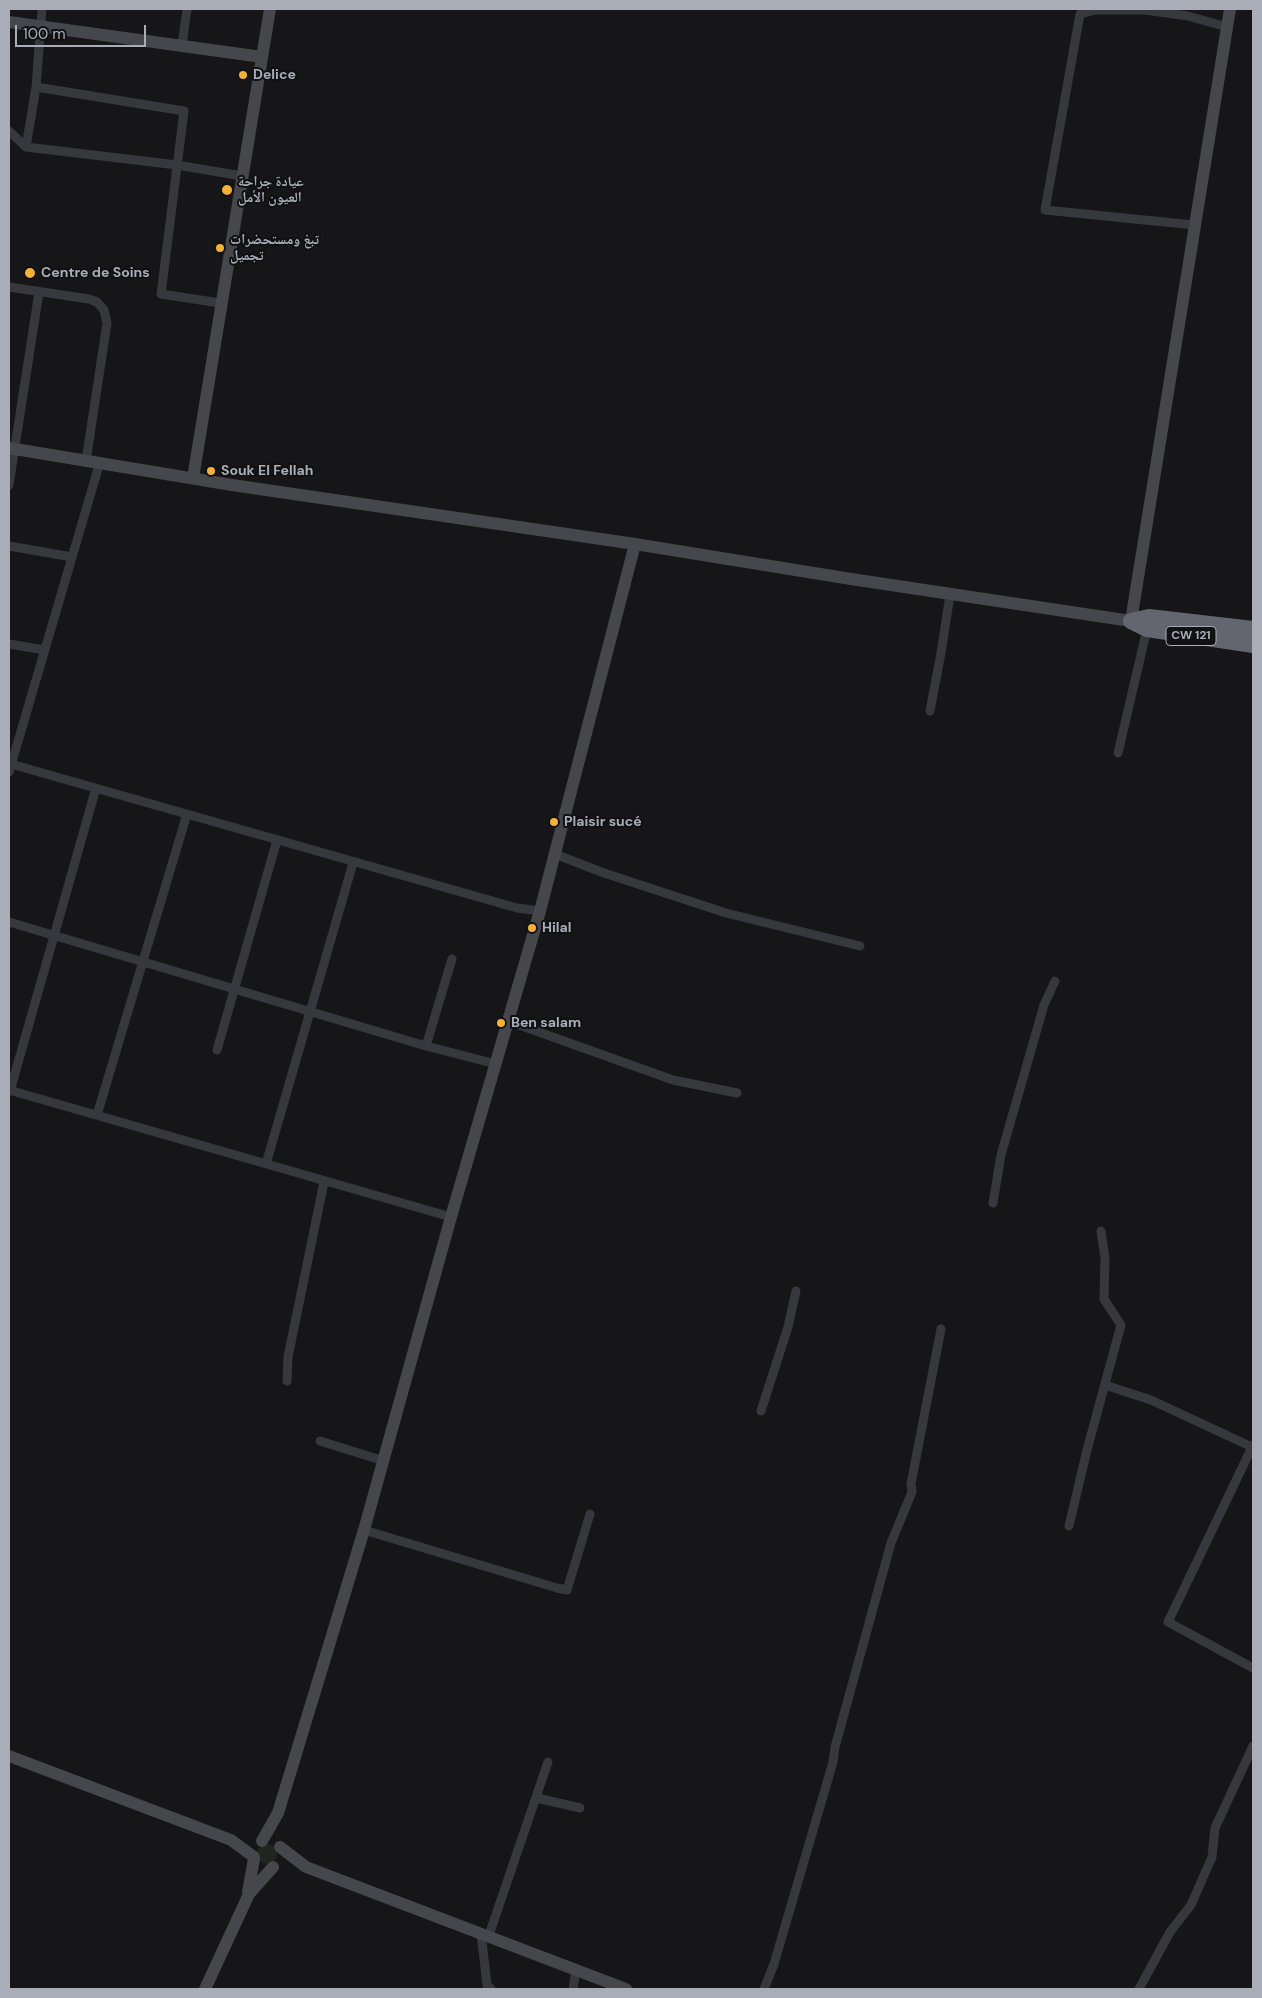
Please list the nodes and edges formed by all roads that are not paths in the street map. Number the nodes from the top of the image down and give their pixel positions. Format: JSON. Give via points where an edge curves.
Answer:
{"nodes":[{"id":1,"x":42,"y":9,"type":"edge"},
{"id":2,"x":187,"y":9,"type":"edge"},
{"id":3,"x":270,"y":9,"type":"edge"},
{"id":4,"x":1230,"y":9,"type":"edge"},
{"id":5,"x":1081,"y":12,"type":"edge"},
{"id":6,"x":9,"y":22,"type":"edge"},
{"id":7,"x":40,"y":26,"type":"junction"},
{"id":8,"x":1227,"y":27,"type":"junction"},
{"id":9,"x":182,"y":45,"type":"junction"},
{"id":10,"x":262,"y":57,"type":"junction"},
{"id":11,"x":36,"y":87,"type":"junction"},
{"id":12,"x":9,"y":131,"type":"edge"},
{"id":13,"x":26,"y":147,"type":"junction"},
{"id":14,"x":177,"y":165,"type":"junction"},
{"id":15,"x":242,"y":176,"type":"junction"},
{"id":16,"x":1194,"y":225,"type":"junction"},
{"id":17,"x":9,"y":287,"type":"edge"},
{"id":18,"x":39,"y":292,"type":"junction"},
{"id":19,"x":220,"y":303,"type":"junction"},
{"id":20,"x":12,"y":448,"type":"edge"},
{"id":21,"x":86,"y":461,"type":"junction"},
{"id":22,"x":100,"y":462,"type":"junction"},
{"id":23,"x":193,"y":478,"type":"junction"},
{"id":24,"x":9,"y":485,"type":"edge"},
{"id":25,"x":635,"y":544,"type":"junction"},
{"id":26,"x":9,"y":546,"type":"edge"},
{"id":27,"x":72,"y":557,"type":"junction"},
{"id":28,"x":950,"y":594,"type":"junction"},
{"id":29,"x":1131,"y":621,"type":"junction"},
{"id":30,"x":1147,"y":629,"type":"junction"},
{"id":31,"x":1253,"y":629,"type":"edge"},
{"id":32,"x":9,"y":644,"type":"edge"},
{"id":33,"x":1253,"y":644,"type":"edge"},
{"id":34,"x":45,"y":650,"type":"junction"},
{"id":35,"x":930,"y":711,"type":"dead end"},
{"id":36,"x":13,"y":745,"type":"edge"},
{"id":37,"x":1118,"y":753,"type":"dead end"},
{"id":38,"x":10,"y":768,"type":"edge"},
{"id":39,"x":96,"y":788,"type":"junction"},
{"id":40,"x":187,"y":814,"type":"junction"},
{"id":41,"x":277,"y":840,"type":"junction"},
{"id":42,"x":555,"y":854,"type":"junction"},
{"id":43,"x":353,"y":862,"type":"junction"},
{"id":44,"x":540,"y":911,"type":"junction"},
{"id":45,"x":9,"y":922,"type":"edge"},
{"id":46,"x":54,"y":935,"type":"junction"},
{"id":47,"x":860,"y":946,"type":"dead end"},
{"id":48,"x":452,"y":959,"type":"dead end"},
{"id":49,"x":145,"y":961,"type":"junction"},
{"id":50,"x":1055,"y":981,"type":"dead end"},
{"id":51,"x":233,"y":988,"type":"junction"},
{"id":52,"x":310,"y":1012,"type":"junction"},
{"id":53,"x":508,"y":1021,"type":"junction"},
{"id":54,"x":426,"y":1046,"type":"junction"},
{"id":55,"x":217,"y":1050,"type":"dead end"},
{"id":56,"x":496,"y":1064,"type":"junction"},
{"id":57,"x":9,"y":1090,"type":"edge"},
{"id":58,"x":736,"y":1093,"type":"dead end"},
{"id":59,"x":97,"y":1115,"type":"junction"},
{"id":60,"x":266,"y":1164,"type":"junction"},
{"id":61,"x":324,"y":1182,"type":"junction"},
{"id":62,"x":993,"y":1203,"type":"dead end"},
{"id":63,"x":451,"y":1217,"type":"junction"},
{"id":64,"x":1101,"y":1231,"type":"dead end"},
{"id":65,"x":796,"y":1291,"type":"dead end"},
{"id":66,"x":941,"y":1329,"type":"dead end"},
{"id":67,"x":286,"y":1381,"type":"dead end"},
{"id":68,"x":1105,"y":1385,"type":"junction"},
{"id":69,"x":762,"y":1412,"type":"dead end"},
{"id":70,"x":320,"y":1441,"type":"dead end"},
{"id":71,"x":1253,"y":1446,"type":"edge"},
{"id":72,"x":384,"y":1460,"type":"junction"},
{"id":73,"x":590,"y":1514,"type":"dead end"},
{"id":74,"x":1069,"y":1526,"type":"dead end"},
{"id":75,"x":364,"y":1530,"type":"junction"},
{"id":76,"x":1253,"y":1668,"type":"edge"},
{"id":77,"x":1253,"y":1746,"type":"edge"},
{"id":78,"x":9,"y":1756,"type":"edge"},
{"id":79,"x":548,"y":1762,"type":"dead end"},
{"id":80,"x":537,"y":1798,"type":"junction"},
{"id":81,"x":580,"y":1808,"type":"dead end"},
{"id":82,"x":278,"y":1813,"type":"junction"},
{"id":83,"x":231,"y":1840,"type":"junction"},
{"id":84,"x":262,"y":1841,"type":"junction"},
{"id":85,"x":280,"y":1846,"type":"junction"},
{"id":86,"x":254,"y":1858,"type":"junction"},
{"id":87,"x":274,"y":1867,"type":"junction"},
{"id":88,"x":306,"y":1867,"type":"junction"},
{"id":89,"x":245,"y":1902,"type":"junction"},
{"id":90,"x":485,"y":1934,"type":"junction"},
{"id":91,"x":576,"y":1970,"type":"junction"},
{"id":92,"x":205,"y":1989,"type":"edge"},
{"id":93,"x":491,"y":1989,"type":"edge"},
{"id":94,"x":573,"y":1989,"type":"edge"},
{"id":95,"x":626,"y":1989,"type":"edge"},
{"id":96,"x":764,"y":1989,"type":"edge"},
{"id":97,"x":1139,"y":1989,"type":"edge"}],
"edges":[{"from":1,"to":7,"type":"street"},
{"from":2,"to":9,"type":"street"},
{"from":3,"to":10,"type":"main road"},
{"from":4,"to":8,"type":"main road"},
{"from":5,"to":8,"type":"street","via":[[1145,10],[1188,16]]},
{"from":5,"to":16,"type":"street","via":[[1045,210]]},
{"from":6,"to":7,"type":"main road"},
{"from":7,"to":9,"type":"main road"},
{"from":7,"to":11,"type":"street"},
{"from":8,"to":16,"type":"main road"},
{"from":9,"to":10,"type":"main road"},
{"from":10,"to":15,"type":"main road"},
{"from":11,"to":13,"type":"street"},
{"from":11,"to":14,"type":"street","via":[[184,111]]},
{"from":12,"to":13,"type":"street"},
{"from":13,"to":14,"type":"street"},
{"from":14,"to":15,"type":"street"},
{"from":14,"to":19,"type":"street","via":[[161,294]]},
{"from":15,"to":19,"type":"main road"},
{"from":16,"to":29,"type":"main road"},
{"from":17,"to":18,"type":"street"},
{"from":18,"to":20,"type":"street"},
{"from":18,"to":21,"type":"street","via":[[89,299],[101,305],[106,316]]},
{"from":19,"to":23,"type":"main road"},
{"from":20,"to":21,"type":"main road","number":"CW 121"},
{"from":20,"to":24,"type":"street"},
{"from":21,"to":22,"type":"main road","number":"CW 121"},
{"from":22,"to":23,"type":"main road","number":"CW 121"},
{"from":22,"to":27,"type":"street"},
{"from":23,"to":25,"type":"main road","number":"CW 121"},
{"from":25,"to":28,"type":"main road","number":"CW 121"},
{"from":25,"to":42,"type":"main road"},
{"from":26,"to":27,"type":"street"},
{"from":27,"to":34,"type":"street"},
{"from":28,"to":29,"type":"main road","number":"CW 121"},
{"from":28,"to":35,"type":"street"},
{"from":29,"to":30,"type":"highway","number":"CW 121"},
{"from":29,"to":31,"type":"highway","via":[[1150,617]]},
{"from":30,"to":33,"type":"highway","number":"CW 121"},
{"from":30,"to":37,"type":"street"},
{"from":32,"to":34,"type":"street"},
{"from":34,"to":36,"type":"street"},
{"from":36,"to":38,"type":"street"},
{"from":38,"to":39,"type":"street"},
{"from":39,"to":40,"type":"street"},
{"from":39,"to":46,"type":"street"},
{"from":40,"to":41,"type":"street"},
{"from":40,"to":49,"type":"street"},
{"from":41,"to":43,"type":"street"},
{"from":41,"to":51,"type":"street"},
{"from":42,"to":44,"type":"main road"},
{"from":42,"to":47,"type":"street","via":[[726,913]]},
{"from":43,"to":44,"type":"street","via":[[517,908]]},
{"from":43,"to":52,"type":"street"},
{"from":44,"to":53,"type":"main road"},
{"from":45,"to":46,"type":"street"},
{"from":46,"to":49,"type":"street"},
{"from":46,"to":57,"type":"street"},
{"from":48,"to":54,"type":"street"},
{"from":49,"to":51,"type":"street"},
{"from":49,"to":59,"type":"street"},
{"from":50,"to":62,"type":"street","via":[[1044,1005],[1012,1117]]},
{"from":51,"to":52,"type":"street"},
{"from":51,"to":55,"type":"street"},
{"from":52,"to":54,"type":"street"},
{"from":52,"to":60,"type":"street"},
{"from":53,"to":56,"type":"main road"},
{"from":53,"to":58,"type":"street","via":[[673,1080]]},
{"from":54,"to":56,"type":"street"},
{"from":56,"to":63,"type":"main road"},
{"from":57,"to":59,"type":"street"},
{"from":59,"to":60,"type":"street"},
{"from":60,"to":61,"type":"street"},
{"from":61,"to":63,"type":"street"},
{"from":61,"to":67,"type":"street"},
{"from":63,"to":72,"type":"main road"},
{"from":64,"to":68,"type":"street","via":[[1105,1258],[1104,1299],[1121,1325]]},
{"from":65,"to":69,"type":"street"},
{"from":66,"to":96,"type":"street","via":[[912,1492],[891,1543],[833,1762]]},
{"from":68,"to":71,"type":"street","via":[[1151,1400]]},
{"from":68,"to":74,"type":"street"},
{"from":70,"to":72,"type":"street"},
{"from":71,"to":76,"type":"street","via":[[1168,1622]]},
{"from":72,"to":75,"type":"main road"},
{"from":73,"to":75,"type":"street","via":[[567,1590]]},
{"from":75,"to":82,"type":"main road"},
{"from":77,"to":97,"type":"street","via":[[1216,1828],[1212,1857],[1191,1906],[1170,1932]]},
{"from":78,"to":83,"type":"main road"},
{"from":79,"to":80,"type":"street"},
{"from":80,"to":81,"type":"street"},
{"from":80,"to":90,"type":"street"},
{"from":82,"to":84,"type":"main road"},
{"from":82,"to":85,"type":"main road","via":[[276,1831]]},
{"from":83,"to":84,"type":"main road"},
{"from":83,"to":86,"type":"main road"},
{"from":84,"to":85,"type":"main road","via":[[272,1840]]},
{"from":84,"to":86,"type":"main road","via":[[255,1848]]},
{"from":85,"to":87,"type":"main road","via":[[281,1860]]},
{"from":85,"to":88,"type":"main road"},
{"from":86,"to":87,"type":"main road","via":[[262,1867]]},
{"from":86,"to":89,"type":"main road"},
{"from":87,"to":88,"type":"main road"},
{"from":87,"to":89,"type":"main road"},
{"from":88,"to":90,"type":"main road"},
{"from":89,"to":92,"type":"main road"},
{"from":90,"to":91,"type":"main road"},
{"from":90,"to":93,"type":"street","via":[[486,1985]]},
{"from":91,"to":94,"type":"street"},
{"from":91,"to":95,"type":"main road"}]}
